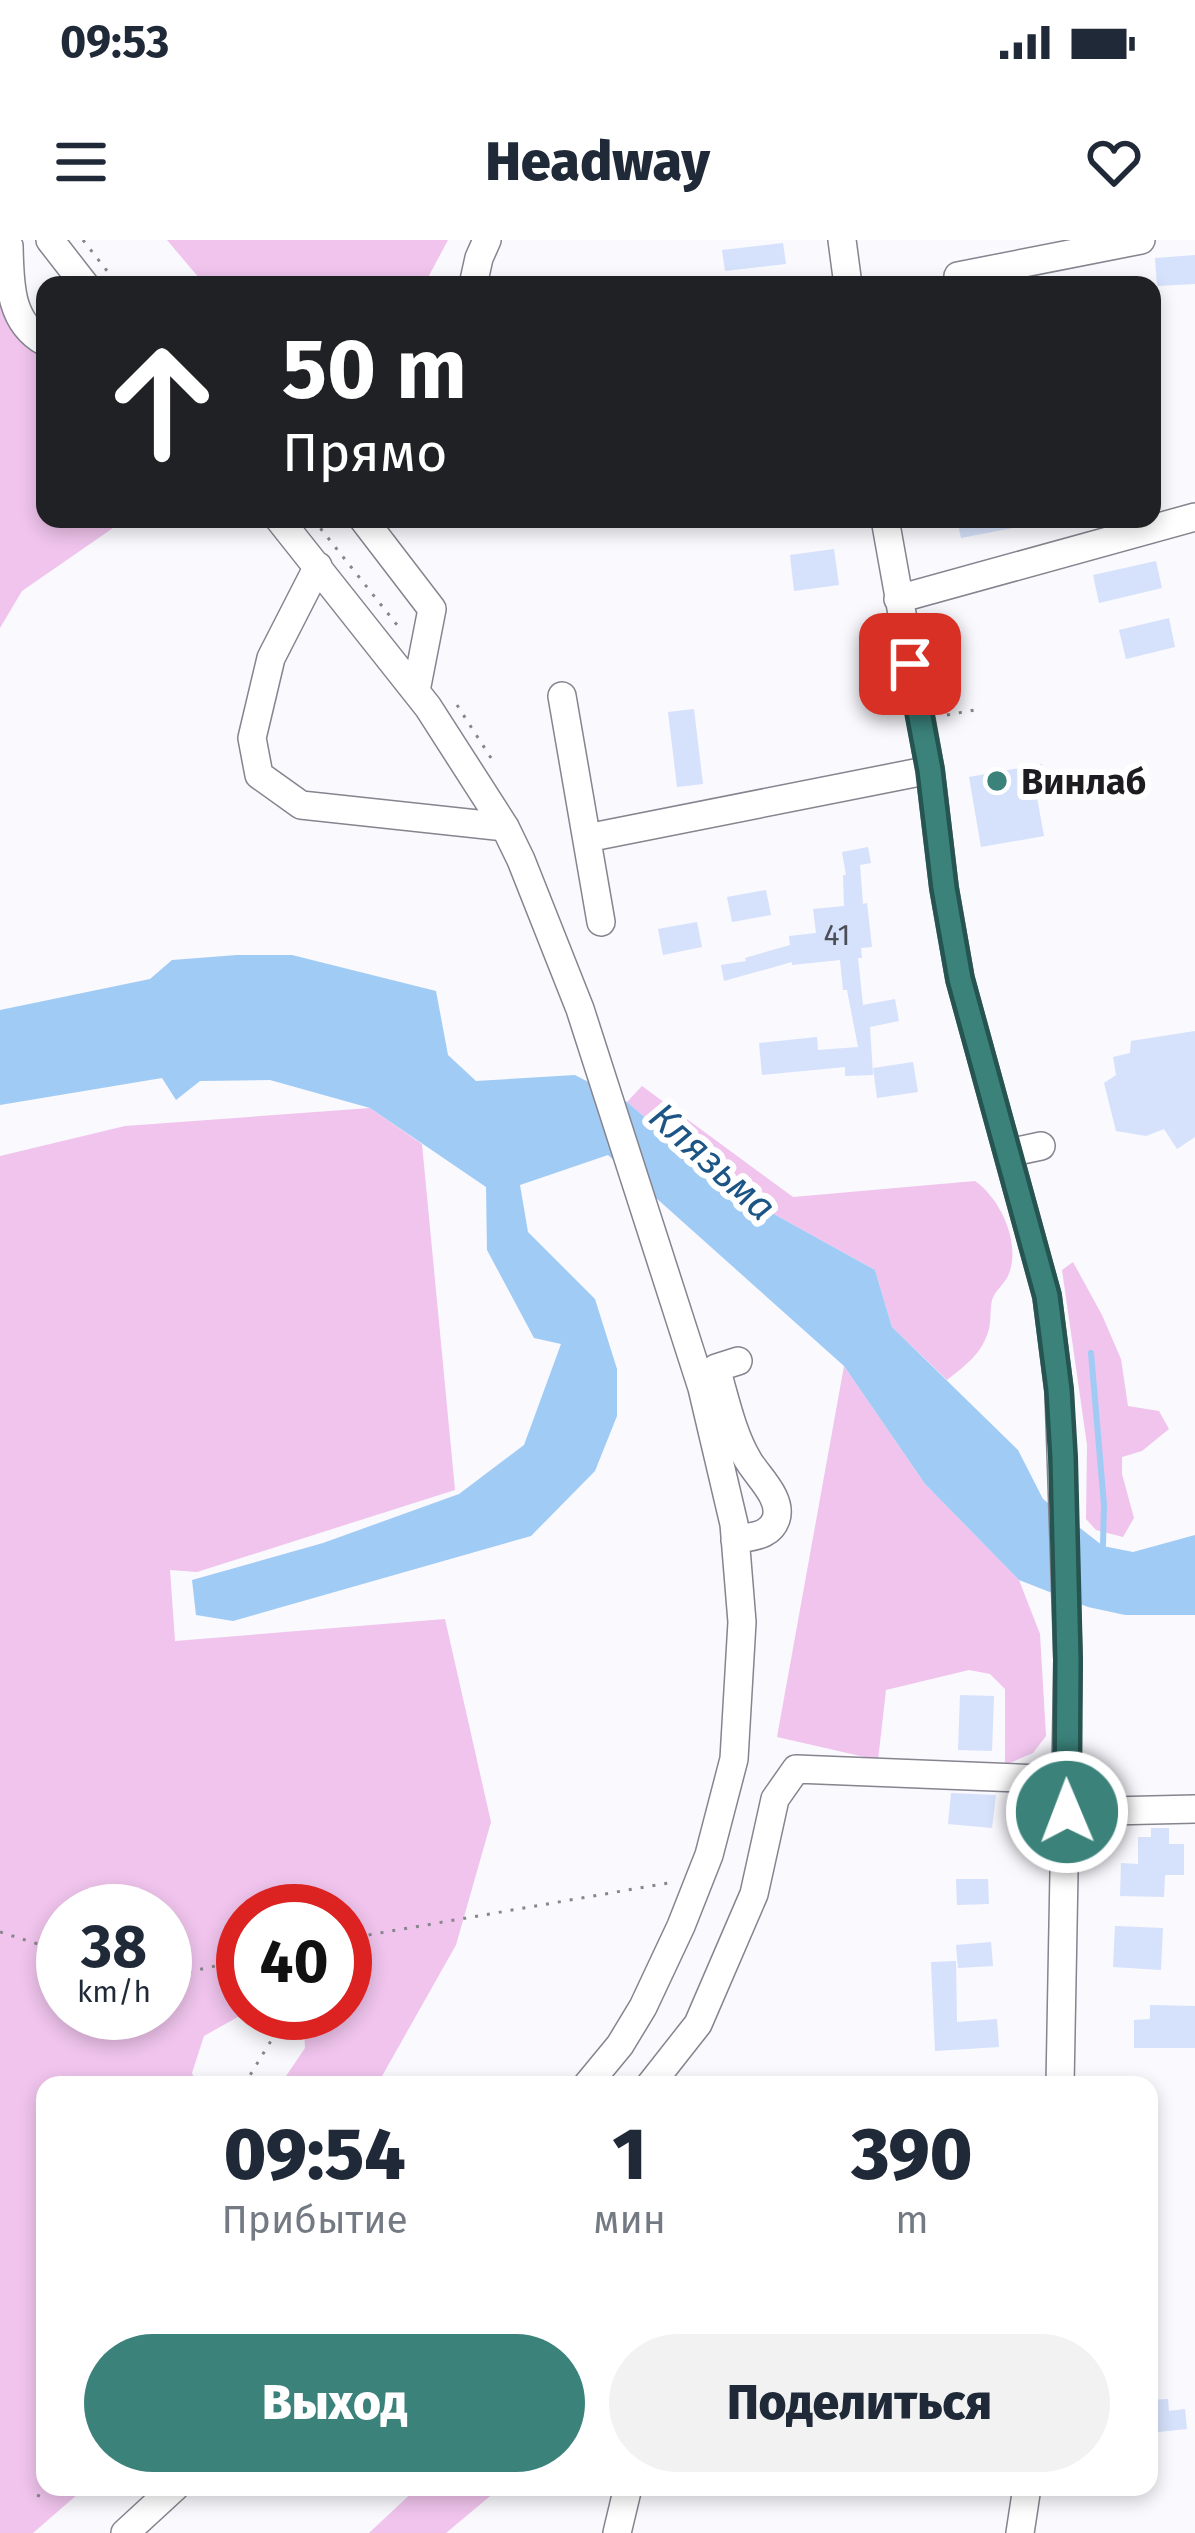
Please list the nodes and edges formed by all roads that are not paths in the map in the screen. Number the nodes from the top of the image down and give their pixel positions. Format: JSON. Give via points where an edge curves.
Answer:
{"nodes":[{"id":1,"x":5,"y":240,"type":"edge"},
{"id":2,"x":50,"y":240,"type":"edge"},
{"id":3,"x":488,"y":240,"type":"edge"},
{"id":4,"x":842,"y":240,"type":"edge"},
{"id":5,"x":1142,"y":240,"type":"edge"},
{"id":6,"x":78,"y":276,"type":"edge"},
{"id":7,"x":475,"y":276,"type":"edge"},
{"id":8,"x":847,"y":276,"type":"edge"},
{"id":9,"x":958,"y":276,"type":"dead end"},
{"id":10,"x":36,"y":336,"type":"edge"},
{"id":11,"x":1195,"y":517,"type":"edge"},
{"id":12,"x":1161,"y":526,"type":"edge"},
{"id":13,"x":286,"y":528,"type":"edge"},
{"id":14,"x":370,"y":528,"type":"edge"},
{"id":15,"x":886,"y":528,"type":"edge"},
{"id":16,"x":1155,"y":528,"type":"edge"},
{"id":17,"x":318,"y":566,"type":"junction"},
{"id":18,"x":898,"y":599,"type":"junction"},
{"id":19,"x":416,"y":691,"type":"junction"},
{"id":20,"x":562,"y":696,"type":"dead end"},
{"id":21,"x":930,"y":770,"type":"junction"},
{"id":22,"x":506,"y":827,"type":"junction"},
{"id":23,"x":586,"y":838,"type":"junction"},
{"id":24,"x":601,"y":922,"type":"dead end"},
{"id":25,"x":1041,"y":1146,"type":"dead end"},
{"id":26,"x":1008,"y":1153,"type":"junction"},
{"id":27,"x":738,"y":1361,"type":"dead end"},
{"id":28,"x":735,"y":1540,"type":"junction"},
{"id":29,"x":1066,"y":1780,"type":"junction"},
{"id":30,"x":1195,"y":1809,"type":"edge"},
{"id":31,"x":1067,"y":1812,"type":"junction"},
{"id":32,"x":594,"y":2076,"type":"edge"},
{"id":33,"x":657,"y":2076,"type":"edge"},
{"id":34,"x":1060,"y":2076,"type":"edge"},
{"id":35,"x":165,"y":2496,"type":"edge"},
{"id":36,"x":626,"y":2496,"type":"edge"},
{"id":37,"x":1026,"y":2496,"type":"edge"},
{"id":38,"x":125,"y":2533,"type":"edge"},
{"id":39,"x":617,"y":2533,"type":"edge"},
{"id":40,"x":1020,"y":2533,"type":"edge"}],
"edges":[{"from":1,"to":10,"type":"street","via":[[12,304]]},
{"from":2,"to":6,"type":"street"},
{"from":3,"to":7,"type":"street"},
{"from":4,"to":8,"type":"street"},
{"from":5,"to":9,"type":"street"},
{"from":11,"to":12,"type":"street"},
{"from":13,"to":17,"type":"street"},
{"from":14,"to":19,"type":"street","via":[[432,609]]},
{"from":15,"to":18,"type":"street"},
{"from":16,"to":18,"type":"street"},
{"from":17,"to":19,"type":"street"},
{"from":17,"to":22,"type":"street","via":[[271,658],[253,737],[259,775],[301,805]]},
{"from":18,"to":21,"type":"street"},
{"from":19,"to":22,"type":"street"},
{"from":20,"to":23,"type":"street"},
{"from":21,"to":23,"type":"street"},
{"from":21,"to":26,"type":"street","via":[[960,979]]},
{"from":22,"to":28,"type":"street","via":[[580,1009],[702,1388]]},
{"from":23,"to":24,"type":"street"},
{"from":25,"to":26,"type":"street"},
{"from":26,"to":29,"type":"street","via":[[1047,1296],[1059,1390]]},
{"from":27,"to":28,"type":"street","via":[[716,1368],[740,1445],[777,1512],[763,1534]]},
{"from":28,"to":32,"type":"street","via":[[742,1622],[734,1759],[709,1855],[643,2007]]},
{"from":29,"to":31,"type":"street"},
{"from":29,"to":33,"type":"street","via":[[796,1769],[775,1799],[754,1894],[698,2024]]},
{"from":30,"to":31,"type":"street"},
{"from":31,"to":34,"type":"street"},
{"from":35,"to":38,"type":"street"},
{"from":36,"to":39,"type":"street"},
{"from":37,"to":40,"type":"street"}]}
